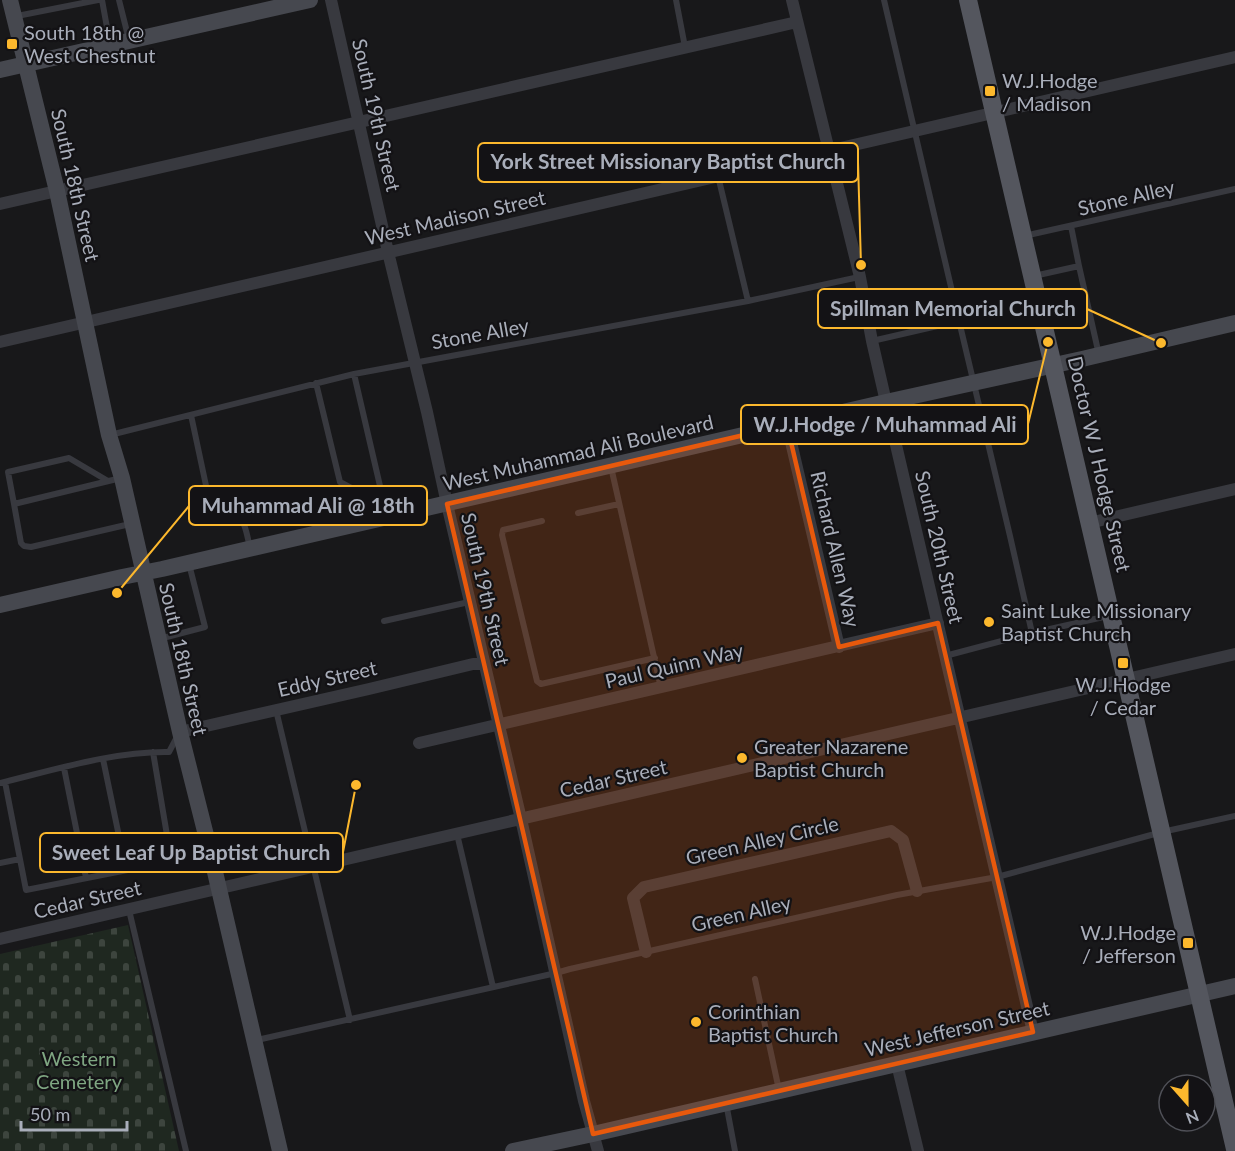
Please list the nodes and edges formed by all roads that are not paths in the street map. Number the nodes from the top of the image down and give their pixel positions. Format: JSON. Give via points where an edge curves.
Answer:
{"nodes":[{"id":1,"x":10,"y":0,"type":"edge"},
{"id":2,"x":100,"y":0,"type":"edge"},
{"id":3,"x":119,"y":0,"type":"edge"},
{"id":4,"x":310,"y":0,"type":"edge"},
{"id":5,"x":330,"y":0,"type":"edge"},
{"id":6,"x":676,"y":0,"type":"edge"},
{"id":7,"x":792,"y":0,"type":"edge"},
{"id":8,"x":884,"y":0,"type":"edge"},
{"id":9,"x":968,"y":0,"type":"edge"},
{"id":10,"x":14,"y":17,"type":"junction"},
{"id":11,"x":797,"y":22,"type":"junction"},
{"id":12,"x":129,"y":40,"type":"junction"},
{"id":13,"x":110,"y":45,"type":"junction"},
{"id":14,"x":685,"y":47,"type":"junction"},
{"id":15,"x":1235,"y":57,"type":"edge"},
{"id":16,"x":26,"y":64,"type":"junction"},
{"id":17,"x":0,"y":70,"type":"edge"},
{"id":18,"x":994,"y":112,"type":"junction"},
{"id":19,"x":359,"y":122,"type":"junction"},
{"id":20,"x":914,"y":131,"type":"junction"},
{"id":21,"x":829,"y":150,"type":"junction"},
{"id":22,"x":718,"y":176,"type":"junction"},
{"id":23,"x":1235,"y":189,"type":"edge"},
{"id":24,"x":57,"y":191,"type":"junction"},
{"id":25,"x":0,"y":204,"type":"edge"},
{"id":26,"x":1071,"y":226,"type":"junction"},
{"id":27,"x":1023,"y":236,"type":"junction"},
{"id":28,"x":388,"y":252,"type":"junction"},
{"id":29,"x":1079,"y":266,"type":"junction"},
{"id":30,"x":1033,"y":276,"type":"junction"},
{"id":31,"x":860,"y":277,"type":"junction"},
{"id":32,"x":748,"y":301,"type":"junction"},
{"id":33,"x":958,"y":321,"type":"junction"},
{"id":34,"x":85,"y":322,"type":"junction"},
{"id":35,"x":1235,"y":323,"type":"edge"},
{"id":36,"x":872,"y":341,"type":"junction"},
{"id":37,"x":0,"y":342,"type":"edge"},
{"id":38,"x":1099,"y":355,"type":"junction"},
{"id":39,"x":414,"y":362,"type":"junction"},
{"id":40,"x":1054,"y":365,"type":"junction"},
{"id":41,"x":354,"y":374,"type":"junction"},
{"id":42,"x":316,"y":383,"type":"junction"},
{"id":43,"x":973,"y":383,"type":"junction"},
{"id":44,"x":886,"y":402,"type":"junction"},
{"id":45,"x":191,"y":416,"type":"junction"},
{"id":46,"x":787,"y":425,"type":"junction"},
{"id":47,"x":109,"y":435,"type":"junction"},
{"id":48,"x":610,"y":466,"type":"junction"},
{"id":49,"x":115,"y":479,"type":"junction"},
{"id":50,"x":1235,"y":489,"type":"edge"},
{"id":51,"x":381,"y":490,"type":"junction"},
{"id":52,"x":14,"y":504,"type":"junction"},
{"id":53,"x":447,"y":504,"type":"junction"},
{"id":54,"x":619,"y":504,"type":"junction"},
{"id":55,"x":578,"y":513,"type":"dead end"},
{"id":56,"x":387,"y":517,"type":"junction"},
{"id":57,"x":542,"y":521,"type":"dead end"},
{"id":58,"x":1089,"y":523,"type":"junction"},
{"id":59,"x":133,"y":524,"type":"junction"},
{"id":60,"x":250,"y":549,"type":"junction"},
{"id":61,"x":189,"y":563,"type":"junction"},
{"id":62,"x":143,"y":573,"type":"junction"},
{"id":63,"x":470,"y":602,"type":"junction"},
{"id":64,"x":0,"y":605,"type":"edge"},
{"id":65,"x":1112,"y":615,"type":"junction"},
{"id":66,"x":384,"y":621,"type":"dead end"},
{"id":67,"x":938,"y":624,"type":"junction"},
{"id":68,"x":1032,"y":633,"type":"junction"},
{"id":69,"x":158,"y":639,"type":"junction"},
{"id":70,"x":838,"y":647,"type":"junction"},
{"id":71,"x":1235,"y":654,"type":"edge"},
{"id":72,"x":945,"y":656,"type":"junction"},
{"id":73,"x":655,"y":658,"type":"junction"},
{"id":74,"x":484,"y":664,"type":"junction"},
{"id":75,"x":1127,"y":679,"type":"junction"},
{"id":76,"x":661,"y":688,"type":"junction"},
{"id":77,"x":276,"y":710,"type":"junction"},
{"id":78,"x":960,"y":718,"type":"junction"},
{"id":79,"x":498,"y":726,"type":"junction"},
{"id":80,"x":180,"y":732,"type":"junction"},
{"id":81,"x":419,"y":743,"type":"dead end"},
{"id":82,"x":153,"y":752,"type":"junction"},
{"id":83,"x":103,"y":759,"type":"junction"},
{"id":84,"x":64,"y":768,"type":"junction"},
{"id":85,"x":2,"y":782,"type":"edge"},
{"id":86,"x":1235,"y":816,"type":"edge"},
{"id":87,"x":521,"y":819,"type":"junction"},
{"id":88,"x":1162,"y":832,"type":"junction"},
{"id":89,"x":457,"y":834,"type":"junction"},
{"id":90,"x":20,"y":859,"type":"junction"},
{"id":91,"x":0,"y":863,"type":"edge"},
{"id":92,"x":314,"y":867,"type":"junction"},
{"id":93,"x":126,"y":870,"type":"junction"},
{"id":94,"x":997,"y":877,"type":"junction"},
{"id":95,"x":86,"y":878,"type":"junction"},
{"id":96,"x":219,"y":889,"type":"junction"},
{"id":97,"x":917,"y":891,"type":"junction"},
{"id":98,"x":129,"y":910,"type":"junction"},
{"id":99,"x":0,"y":939,"type":"edge"},
{"id":100,"x":646,"y":952,"type":"junction"},
{"id":101,"x":556,"y":974,"type":"junction"},
{"id":102,"x":755,"y":979,"type":"dead end"},
{"id":103,"x":1235,"y":986,"type":"edge"},
{"id":104,"x":493,"y":987,"type":"junction"},
{"id":105,"x":1200,"y":994,"type":"junction"},
{"id":106,"x":350,"y":1020,"type":"junction"},
{"id":107,"x":1033,"y":1032,"type":"junction"},
{"id":108,"x":254,"y":1041,"type":"junction"},
{"id":109,"x":897,"y":1064,"type":"junction"},
{"id":110,"x":779,"y":1091,"type":"junction"},
{"id":111,"x":726,"y":1103,"type":"junction"},
{"id":112,"x":593,"y":1134,"type":"junction"},
{"id":113,"x":1235,"y":1149,"type":"edge"},
{"id":114,"x":186,"y":1151,"type":"edge"},
{"id":115,"x":280,"y":1151,"type":"edge"},
{"id":116,"x":513,"y":1151,"type":"edge"},
{"id":117,"x":598,"y":1151,"type":"edge"},
{"id":118,"x":735,"y":1151,"type":"edge"},
{"id":119,"x":918,"y":1151,"type":"edge"}],
"edges":[{"from":1,"to":10,"type":"street","name":"South 18th Street"},
{"from":2,"to":10,"type":"lane"},
{"from":2,"to":13,"type":"lane"},
{"from":3,"to":12,"type":"lane"},
{"from":4,"to":12,"type":"street"},
{"from":5,"to":19,"type":"street","name":"South 19th Street"},
{"from":6,"to":14,"type":"lane"},
{"from":7,"to":11,"type":"street","name":"South 20th Street"},
{"from":8,"to":20,"type":"lane"},
{"from":9,"to":18,"type":"main road","name":"Doctor W J Hodge Street"},
{"from":10,"to":16,"type":"street","name":"South 18th Street"},
{"from":11,"to":14,"type":"street"},
{"from":11,"to":21,"type":"street","name":"South 20th Street"},
{"from":12,"to":13,"type":"street"},
{"from":13,"to":16,"type":"street"},
{"from":14,"to":19,"type":"street"},
{"from":15,"to":18,"type":"street","name":"West Madison Street"},
{"from":16,"to":17,"type":"street"},
{"from":16,"to":24,"type":"street","name":"South 18th Street"},
{"from":18,"to":20,"type":"street","name":"West Madison Street"},
{"from":18,"to":27,"type":"main road","name":"Doctor W J Hodge Street"},
{"from":19,"to":24,"type":"street"},
{"from":19,"to":28,"type":"street","name":"South 19th Street"},
{"from":20,"to":21,"type":"street","name":"West Madison Street"},
{"from":20,"to":33,"type":"lane"},
{"from":21,"to":22,"type":"street","name":"West Madison Street"},
{"from":21,"to":31,"type":"street","name":"South 20th Street"},
{"from":22,"to":28,"type":"street","name":"West Madison Street"},
{"from":22,"to":32,"type":"lane"},
{"from":23,"to":26,"type":"lane","name":"Stone Alley"},
{"from":24,"to":25,"type":"street"},
{"from":24,"to":34,"type":"street","name":"South 18th Street"},
{"from":26,"to":27,"type":"lane","name":"Stone Alley"},
{"from":26,"to":29,"type":"lane"},
{"from":27,"to":30,"type":"main road","name":"Doctor W J Hodge Street"},
{"from":28,"to":34,"type":"street","name":"West Madison Street"},
{"from":28,"to":39,"type":"street","name":"South 19th Street"},
{"from":29,"to":30,"type":"lane"},
{"from":29,"to":38,"type":"lane"},
{"from":30,"to":40,"type":"main road","name":"Doctor W J Hodge Street"},
{"from":31,"to":32,"type":"lane","name":"Stone Alley"},
{"from":31,"to":36,"type":"street","name":"South 20th Street"},
{"from":32,"to":39,"type":"lane","name":"Stone Alley"},
{"from":33,"to":36,"type":"lane"},
{"from":33,"to":43,"type":"lane"},
{"from":34,"to":37,"type":"street","name":"West Madison Street"},
{"from":34,"to":47,"type":"street","name":"South 18th Street"},
{"from":35,"to":38,"type":"street","name":"West Muhammad Ali Boulevard"},
{"from":36,"to":44,"type":"street","name":"South 20th Street"},
{"from":38,"to":40,"type":"street","name":"West Muhammad Ali Boulevard"},
{"from":39,"to":41,"type":"lane","name":"Stone Alley"},
{"from":39,"to":53,"type":"street","name":"South 19th Street"},
{"from":40,"to":43,"type":"street","name":"West Muhammad Ali Boulevard"},
{"from":40,"to":58,"type":"main road","name":"Doctor W J Hodge Street"},
{"from":41,"to":42,"type":"lane","name":"Stone Alley"},
{"from":41,"to":51,"type":"lane"},
{"from":42,"to":45,"type":"lane","name":"Stone Alley"},
{"from":42,"to":51,"type":"lane","via":[[340,482],[355,490]]},
{"from":43,"to":44,"type":"street","name":"West Muhammad Ali Boulevard"},
{"from":43,"to":68,"type":"lane"},
{"from":44,"to":46,"type":"street","name":"West Muhammad Ali Boulevard"},
{"from":44,"to":67,"type":"street","name":"South 20th Street"},
{"from":45,"to":47,"type":"lane","name":"Stone Alley"},
{"from":45,"to":60,"type":"lane","via":[[211,509],[218,514],[235,512],[240,516]]},
{"from":46,"to":48,"type":"street","name":"West Muhammad Ali Boulevard"},
{"from":46,"to":70,"type":"street","name":"Richard Allen Way"},
{"from":47,"to":49,"type":"street","name":"South 18th Street"},
{"from":48,"to":53,"type":"street","name":"West Muhammad Ali Boulevard"},
{"from":48,"to":54,"type":"lane"},
{"from":49,"to":52,"type":"lane"},
{"from":49,"to":52,"type":"lane","via":[[69,458],[8,472]]},
{"from":49,"to":59,"type":"street","name":"South 18th Street"},
{"from":50,"to":58,"type":"street"},
{"from":51,"to":56,"type":"lane"},
{"from":52,"to":59,"type":"lane","via":[[24,546]]},
{"from":53,"to":56,"type":"street","name":"West Muhammad Ali Boulevard"},
{"from":53,"to":63,"type":"street","name":"South 19th Street"},
{"from":54,"to":55,"type":"lane"},
{"from":54,"to":73,"type":"lane"},
{"from":56,"to":60,"type":"street","name":"West Muhammad Ali Boulevard"},
{"from":57,"to":73,"type":"lane","via":[[503,530],[502,535],[537,681],[541,684]]},
{"from":58,"to":65,"type":"main road","name":"Doctor W J Hodge Street"},
{"from":59,"to":62,"type":"street","name":"South 18th Street"},
{"from":60,"to":61,"type":"street","name":"West Muhammad Ali Boulevard"},
{"from":61,"to":62,"type":"street","name":"West Muhammad Ali Boulevard"},
{"from":61,"to":69,"type":"lane","via":[[205,627]]},
{"from":62,"to":64,"type":"street","name":"West Muhammad Ali Boulevard"},
{"from":62,"to":69,"type":"street","name":"South 18th Street"},
{"from":63,"to":66,"type":"lane"},
{"from":63,"to":74,"type":"street","name":"South 19th Street"},
{"from":65,"to":68,"type":"lane"},
{"from":65,"to":75,"type":"main road","name":"Doctor W J Hodge Street"},
{"from":67,"to":70,"type":"street","name":"Paul Quinn Way"},
{"from":67,"to":72,"type":"street","name":"South 20th Street"},
{"from":68,"to":72,"type":"lane"},
{"from":69,"to":80,"type":"street","name":"South 18th Street"},
{"from":70,"to":76,"type":"street","name":"Paul Quinn Way"},
{"from":71,"to":75,"type":"street","name":"Cedar Street"},
{"from":72,"to":78,"type":"street","name":"South 20th Street"},
{"from":73,"to":76,"type":"lane"},
{"from":74,"to":77,"type":"street","name":"Eddy Street"},
{"from":74,"to":79,"type":"street","name":"South 19th Street"},
{"from":75,"to":78,"type":"street","name":"Cedar Street"},
{"from":75,"to":88,"type":"main road","name":"Doctor W J Hodge Street"},
{"from":76,"to":79,"type":"street","name":"Paul Quinn Way"},
{"from":77,"to":80,"type":"street","name":"Eddy Street"},
{"from":77,"to":92,"type":"lane"},
{"from":78,"to":87,"type":"street","name":"Cedar Street"},
{"from":78,"to":94,"type":"street","name":"South 20th Street"},
{"from":79,"to":81,"type":"street","name":"Paul Quinn Way"},
{"from":79,"to":87,"type":"street","name":"South 19th Street"},
{"from":80,"to":82,"type":"lane","via":[[169,752]]},
{"from":80,"to":96,"type":"street","name":"South 18th Street"},
{"from":82,"to":83,"type":"lane"},
{"from":82,"to":93,"type":"lane","via":[[170,853],[163,863]]},
{"from":83,"to":84,"type":"lane"},
{"from":83,"to":93,"type":"lane"},
{"from":84,"to":85,"type":"lane"},
{"from":84,"to":95,"type":"lane"},
{"from":85,"to":90,"type":"lane"},
{"from":86,"to":88,"type":"lane","name":"Green Alley"},
{"from":87,"to":89,"type":"street","name":"Cedar Street"},
{"from":87,"to":101,"type":"street","name":"South 19th Street"},
{"from":88,"to":94,"type":"lane","name":"Green Alley"},
{"from":88,"to":105,"type":"main road","name":"Doctor W J Hodge Street"},
{"from":89,"to":92,"type":"street","name":"Cedar Street"},
{"from":89,"to":104,"type":"lane"},
{"from":90,"to":91,"type":"lane"},
{"from":90,"to":95,"type":"lane","via":[[26,890]]},
{"from":92,"to":96,"type":"street","name":"Cedar Street"},
{"from":92,"to":106,"type":"lane"},
{"from":93,"to":95,"type":"lane"},
{"from":94,"to":97,"type":"lane","name":"Green Alley"},
{"from":94,"to":107,"type":"street","name":"South 20th Street"},
{"from":96,"to":98,"type":"street","name":"Cedar Street"},
{"from":96,"to":108,"type":"street","name":"South 18th Street"},
{"from":97,"to":100,"type":"lane","name":"Green Alley"},
{"from":97,"to":100,"type":"street","name":"Green Alley Circle","via":[[903,840],[891,831],[856,838],[644,887],[633,898]]},
{"from":98,"to":99,"type":"street","name":"Cedar Street"},
{"from":98,"to":114,"type":"lane"},
{"from":100,"to":101,"type":"lane","name":"Green Alley"},
{"from":101,"to":104,"type":"lane","name":"Green Alley"},
{"from":101,"to":112,"type":"street","name":"South 19th Street"},
{"from":102,"to":110,"type":"lane"},
{"from":103,"to":105,"type":"street","name":"West Jefferson Street"},
{"from":104,"to":106,"type":"lane","name":"Green Alley"},
{"from":105,"to":107,"type":"street","name":"West Jefferson Street"},
{"from":105,"to":113,"type":"main road","name":"Doctor W J Hodge Street"},
{"from":106,"to":108,"type":"lane","name":"Green Alley"},
{"from":107,"to":109,"type":"street","name":"West Jefferson Street"},
{"from":108,"to":115,"type":"street","name":"South 18th Street"},
{"from":109,"to":110,"type":"street","name":"West Jefferson Street"},
{"from":109,"to":119,"type":"street"},
{"from":110,"to":111,"type":"street","name":"West Jefferson Street"},
{"from":111,"to":112,"type":"street","name":"West Jefferson Street"},
{"from":111,"to":118,"type":"lane"},
{"from":112,"to":116,"type":"street","name":"West Jefferson Street"},
{"from":112,"to":117,"type":"street","name":"South 19th Street"}]}
